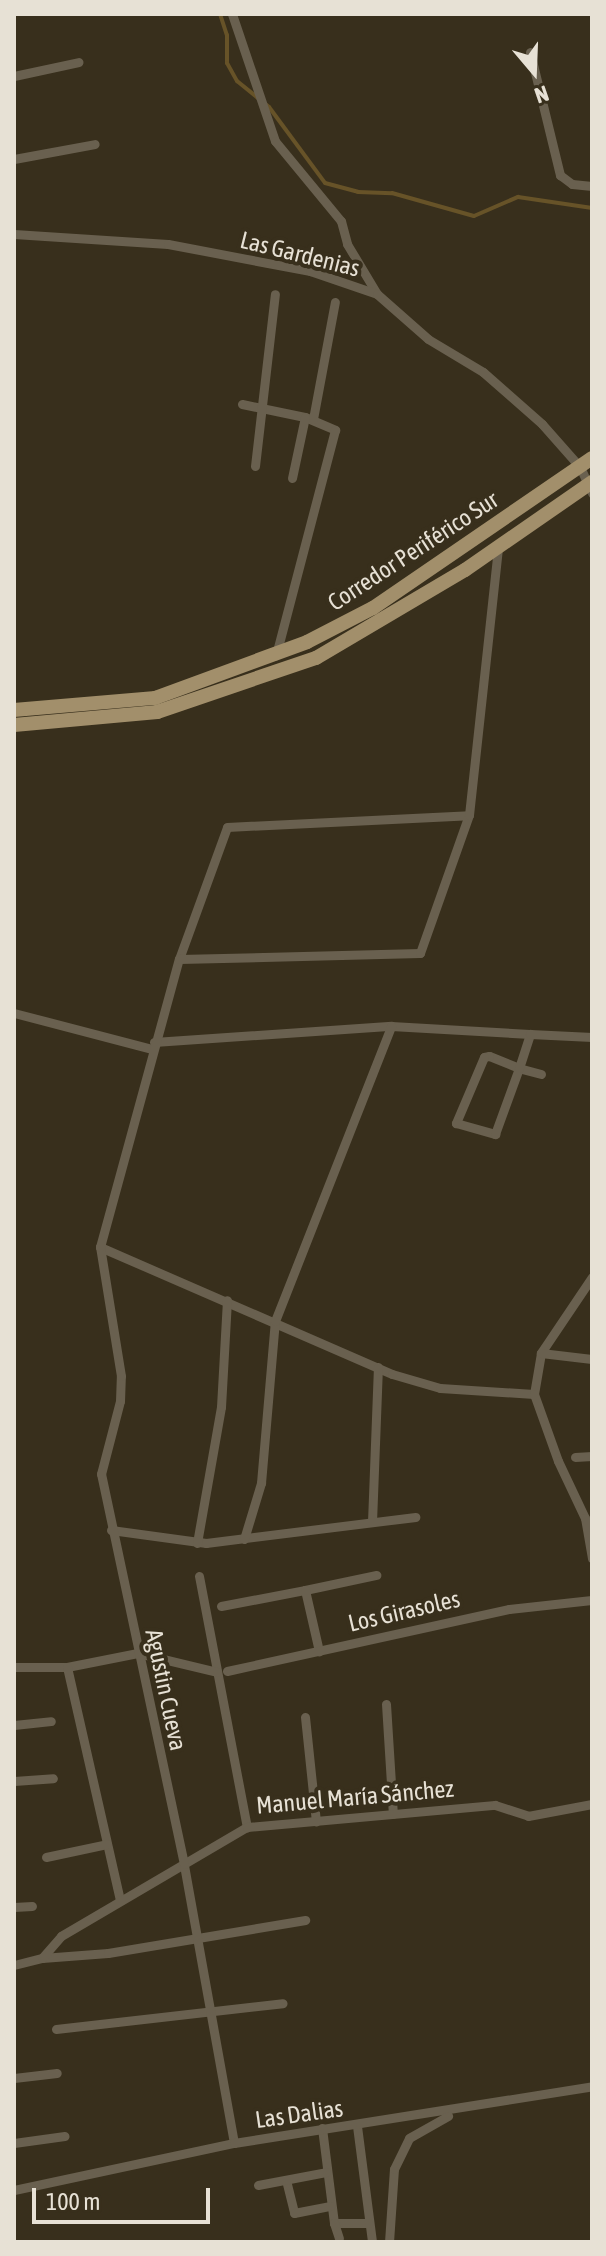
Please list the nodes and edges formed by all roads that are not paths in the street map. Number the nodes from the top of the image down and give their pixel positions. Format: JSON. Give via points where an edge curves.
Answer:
{"nodes":[{"id":1,"x":233,"y":14,"type":"edge"},
{"id":2,"x":530,"y":52,"type":"dead end"},
{"id":3,"x":79,"y":62,"type":"dead end"},
{"id":4,"x":14,"y":76,"type":"edge"},
{"id":5,"x":95,"y":144,"type":"dead end"},
{"id":6,"x":14,"y":159,"type":"edge"},
{"id":7,"x":592,"y":186,"type":"edge"},
{"id":8,"x":14,"y":234,"type":"edge"},
{"id":9,"x":275,"y":294,"type":"dead end"},
{"id":10,"x":377,"y":294,"type":"junction"},
{"id":11,"x":335,"y":302,"type":"dead end"},
{"id":12,"x":242,"y":404,"type":"dead end"},
{"id":13,"x":263,"y":406,"type":"junction"},
{"id":14,"x":309,"y":418,"type":"junction"},
{"id":15,"x":586,"y":462,"type":"edge"},
{"id":16,"x":255,"y":466,"type":"dead end"},
{"id":17,"x":292,"y":478,"type":"dead end"},
{"id":18,"x":590,"y":487,"type":"edge"},
{"id":19,"x":498,"y":547,"type":"junction"},
{"id":20,"x":276,"y":655,"type":"junction"},
{"id":21,"x":14,"y":710,"type":"edge"},
{"id":22,"x":14,"y":725,"type":"edge"},
{"id":23,"x":469,"y":815,"type":"junction"},
{"id":24,"x":179,"y":959,"type":"junction"},
{"id":25,"x":14,"y":1013,"type":"edge"},
{"id":26,"x":391,"y":1026,"type":"junction"},
{"id":27,"x":530,"y":1034,"type":"junction"},
{"id":28,"x":592,"y":1037,"type":"edge"},
{"id":29,"x":153,"y":1046,"type":"junction"},
{"id":30,"x":519,"y":1068,"type":"junction"},
{"id":31,"x":541,"y":1074,"type":"dead end"},
{"id":32,"x":100,"y":1247,"type":"junction"},
{"id":33,"x":592,"y":1277,"type":"edge"},
{"id":34,"x":227,"y":1300,"type":"junction"},
{"id":35,"x":275,"y":1321,"type":"junction"},
{"id":36,"x":541,"y":1353,"type":"junction"},
{"id":37,"x":592,"y":1359,"type":"edge"},
{"id":38,"x":378,"y":1367,"type":"junction"},
{"id":39,"x":534,"y":1394,"type":"junction"},
{"id":40,"x":592,"y":1456,"type":"edge"},
{"id":41,"x":575,"y":1457,"type":"dead end"},
{"id":42,"x":415,"y":1517,"type":"dead end"},
{"id":43,"x":372,"y":1522,"type":"junction"},
{"id":44,"x":111,"y":1530,"type":"junction"},
{"id":45,"x":244,"y":1539,"type":"junction"},
{"id":46,"x":197,"y":1543,"type":"junction"},
{"id":47,"x":592,"y":1558,"type":"edge"},
{"id":48,"x":376,"y":1575,"type":"dead end"},
{"id":49,"x":199,"y":1576,"type":"dead end"},
{"id":50,"x":305,"y":1590,"type":"junction"},
{"id":51,"x":592,"y":1600,"type":"edge"},
{"id":52,"x":221,"y":1606,"type":"dead end"},
{"id":53,"x":319,"y":1651,"type":"junction"},
{"id":54,"x":138,"y":1653,"type":"junction"},
{"id":55,"x":14,"y":1667,"type":"edge"},
{"id":56,"x":67,"y":1667,"type":"junction"},
{"id":57,"x":222,"y":1672,"type":"junction"},
{"id":58,"x":386,"y":1704,"type":"dead end"},
{"id":59,"x":305,"y":1717,"type":"dead end"},
{"id":60,"x":51,"y":1721,"type":"dead end"},
{"id":61,"x":14,"y":1725,"type":"edge"},
{"id":62,"x":53,"y":1778,"type":"dead end"},
{"id":63,"x":14,"y":1781,"type":"edge"},
{"id":64,"x":592,"y":1804,"type":"edge"},
{"id":65,"x":393,"y":1814,"type":"junction"},
{"id":66,"x":316,"y":1821,"type":"junction"},
{"id":67,"x":247,"y":1827,"type":"junction"},
{"id":68,"x":107,"y":1844,"type":"junction"},
{"id":69,"x":46,"y":1857,"type":"dead end"},
{"id":70,"x":184,"y":1864,"type":"junction"},
{"id":71,"x":120,"y":1900,"type":"junction"},
{"id":72,"x":32,"y":1906,"type":"dead end"},
{"id":73,"x":14,"y":1907,"type":"edge"},
{"id":74,"x":305,"y":1920,"type":"dead end"},
{"id":75,"x":198,"y":1940,"type":"junction"},
{"id":76,"x":42,"y":1958,"type":"junction"},
{"id":77,"x":14,"y":1965,"type":"edge"},
{"id":78,"x":283,"y":2003,"type":"dead end"},
{"id":79,"x":210,"y":2010,"type":"junction"},
{"id":80,"x":56,"y":2029,"type":"dead end"},
{"id":81,"x":57,"y":2073,"type":"dead end"},
{"id":82,"x":14,"y":2078,"type":"edge"},
{"id":83,"x":592,"y":2086,"type":"edge"},
{"id":84,"x":478,"y":2106,"type":"junction"},
{"id":85,"x":357,"y":2126,"type":"junction"},
{"id":86,"x":322,"y":2128,"type":"junction"},
{"id":87,"x":65,"y":2136,"type":"dead end"},
{"id":88,"x":14,"y":2143,"type":"edge"},
{"id":89,"x":234,"y":2143,"type":"junction"},
{"id":90,"x":326,"y":2172,"type":"junction"},
{"id":91,"x":286,"y":2180,"type":"junction"},
{"id":92,"x":258,"y":2185,"type":"dead end"},
{"id":93,"x":14,"y":2190,"type":"edge"},
{"id":94,"x":330,"y":2206,"type":"junction"},
{"id":95,"x":334,"y":2223,"type":"junction"},
{"id":96,"x":368,"y":2223,"type":"junction"},
{"id":97,"x":339,"y":2238,"type":"dead end"},
{"id":98,"x":372,"y":2242,"type":"edge"},
{"id":99,"x":389,"y":2242,"type":"edge"}],
"edges":[{"from":1,"to":10,"type":"street","via":[[275,141],[341,221],[347,244]]},
{"from":2,"to":7,"type":"street","via":[[560,175],[572,184]]},
{"from":3,"to":4,"type":"street"},
{"from":5,"to":6,"type":"street"},
{"from":8,"to":10,"type":"street","name":"Las Gardenias","via":[[168,244],[310,271]]},
{"from":9,"to":13,"type":"street"},
{"from":10,"to":15,"type":"street","name":"Las Gardenias","via":[[428,339],[483,372]]},
{"from":11,"to":14,"type":"street"},
{"from":12,"to":13,"type":"street"},
{"from":13,"to":14,"type":"street"},
{"from":13,"to":16,"type":"street"},
{"from":14,"to":17,"type":"street"},
{"from":14,"to":20,"type":"street","via":[[330,424],[335,437]]},
{"from":15,"to":18,"type":"street","name":"Las Gardenias"},
{"from":15,"to":20,"type":"main road","name":"Corredor Periférico Sur","via":[[373,608]]},
{"from":18,"to":19,"type":"main road","name":"Corredor Periférico Sur"},
{"from":19,"to":22,"type":"main road","name":"Corredor Periférico Sur","via":[[385,622],[316,658],[240,688],[157,712]]},
{"from":19,"to":23,"type":"street"},
{"from":20,"to":21,"type":"main road","name":"Corredor Periférico Sur","via":[[155,698]]},
{"from":23,"to":24,"type":"street","via":[[227,827]]},
{"from":23,"to":24,"type":"street","via":[[420,953]]},
{"from":24,"to":29,"type":"street"},
{"from":25,"to":29,"type":"street"},
{"from":26,"to":27,"type":"street"},
{"from":26,"to":29,"type":"street"},
{"from":26,"to":35,"type":"street"},
{"from":27,"to":28,"type":"street"},
{"from":27,"to":30,"type":"street"},
{"from":29,"to":32,"type":"street"},
{"from":30,"to":30,"type":"street","via":[[489,1056],[480,1060],[456,1123],[495,1134]]},
{"from":30,"to":31,"type":"street"},
{"from":32,"to":34,"type":"street"},
{"from":32,"to":44,"type":"street","name":"Agustin Cueva","via":[[121,1376],[101,1474]]},
{"from":33,"to":36,"type":"street"},
{"from":34,"to":35,"type":"street"},
{"from":34,"to":46,"type":"street","via":[[221,1407]]},
{"from":35,"to":38,"type":"street"},
{"from":35,"to":45,"type":"street","via":[[261,1483]]},
{"from":36,"to":37,"type":"street"},
{"from":36,"to":39,"type":"street"},
{"from":38,"to":39,"type":"street","via":[[440,1388]]},
{"from":38,"to":43,"type":"street"},
{"from":39,"to":47,"type":"street","via":[[585,1518]]},
{"from":40,"to":41,"type":"street"},
{"from":42,"to":43,"type":"street"},
{"from":43,"to":45,"type":"street"},
{"from":44,"to":46,"type":"street"},
{"from":44,"to":54,"type":"street","name":"Agustin Cueva"},
{"from":45,"to":46,"type":"street"},
{"from":48,"to":50,"type":"street"},
{"from":49,"to":57,"type":"street"},
{"from":50,"to":52,"type":"street"},
{"from":50,"to":53,"type":"street"},
{"from":51,"to":53,"type":"street","name":"Los Girasoles","via":[[509,1609]]},
{"from":53,"to":57,"type":"street","name":"Los Girasoles"},
{"from":54,"to":56,"type":"street"},
{"from":54,"to":57,"type":"street"},
{"from":54,"to":70,"type":"street","name":"Agustin Cueva"},
{"from":55,"to":56,"type":"street"},
{"from":56,"to":68,"type":"street"},
{"from":57,"to":67,"type":"street"},
{"from":58,"to":65,"type":"street"},
{"from":59,"to":66,"type":"street"},
{"from":60,"to":61,"type":"street"},
{"from":62,"to":63,"type":"street"},
{"from":64,"to":65,"type":"street","name":"Manuel María Sánchez","via":[[528,1816],[495,1805]]},
{"from":65,"to":66,"type":"street","name":"Manuel María Sánchez"},
{"from":66,"to":67,"type":"street","name":"Manuel María Sánchez"},
{"from":67,"to":70,"type":"street","name":"Manuel María Sánchez"},
{"from":68,"to":69,"type":"street"},
{"from":68,"to":71,"type":"street"},
{"from":70,"to":71,"type":"street","name":"Manuel María Sánchez"},
{"from":70,"to":75,"type":"street","name":"Agustin Cueva"},
{"from":71,"to":76,"type":"street","name":"Manuel María Sánchez","via":[[61,1936]]},
{"from":72,"to":73,"type":"street"},
{"from":74,"to":75,"type":"street"},
{"from":75,"to":76,"type":"street"},
{"from":75,"to":79,"type":"street","name":"Agustin Cueva"},
{"from":76,"to":77,"type":"street"},
{"from":78,"to":79,"type":"street"},
{"from":79,"to":80,"type":"street"},
{"from":79,"to":89,"type":"street","name":"Agustin Cueva"},
{"from":81,"to":82,"type":"street"},
{"from":83,"to":84,"type":"street","name":"Las Dalias"},
{"from":84,"to":85,"type":"street","name":"Las Dalias"},
{"from":84,"to":99,"type":"street","via":[[432,2121],[409,2138],[394,2169]]},
{"from":85,"to":86,"type":"street","name":"Las Dalias"},
{"from":85,"to":96,"type":"street"},
{"from":86,"to":89,"type":"street","name":"Las Dalias"},
{"from":86,"to":90,"type":"street"},
{"from":87,"to":88,"type":"street"},
{"from":89,"to":93,"type":"street","name":"Las Dalias"},
{"from":90,"to":91,"type":"street"},
{"from":90,"to":94,"type":"street"},
{"from":91,"to":92,"type":"street"},
{"from":91,"to":94,"type":"street","via":[[294,2213]]},
{"from":94,"to":95,"type":"street"},
{"from":95,"to":96,"type":"street"},
{"from":95,"to":97,"type":"street"},
{"from":96,"to":98,"type":"street"}]}
